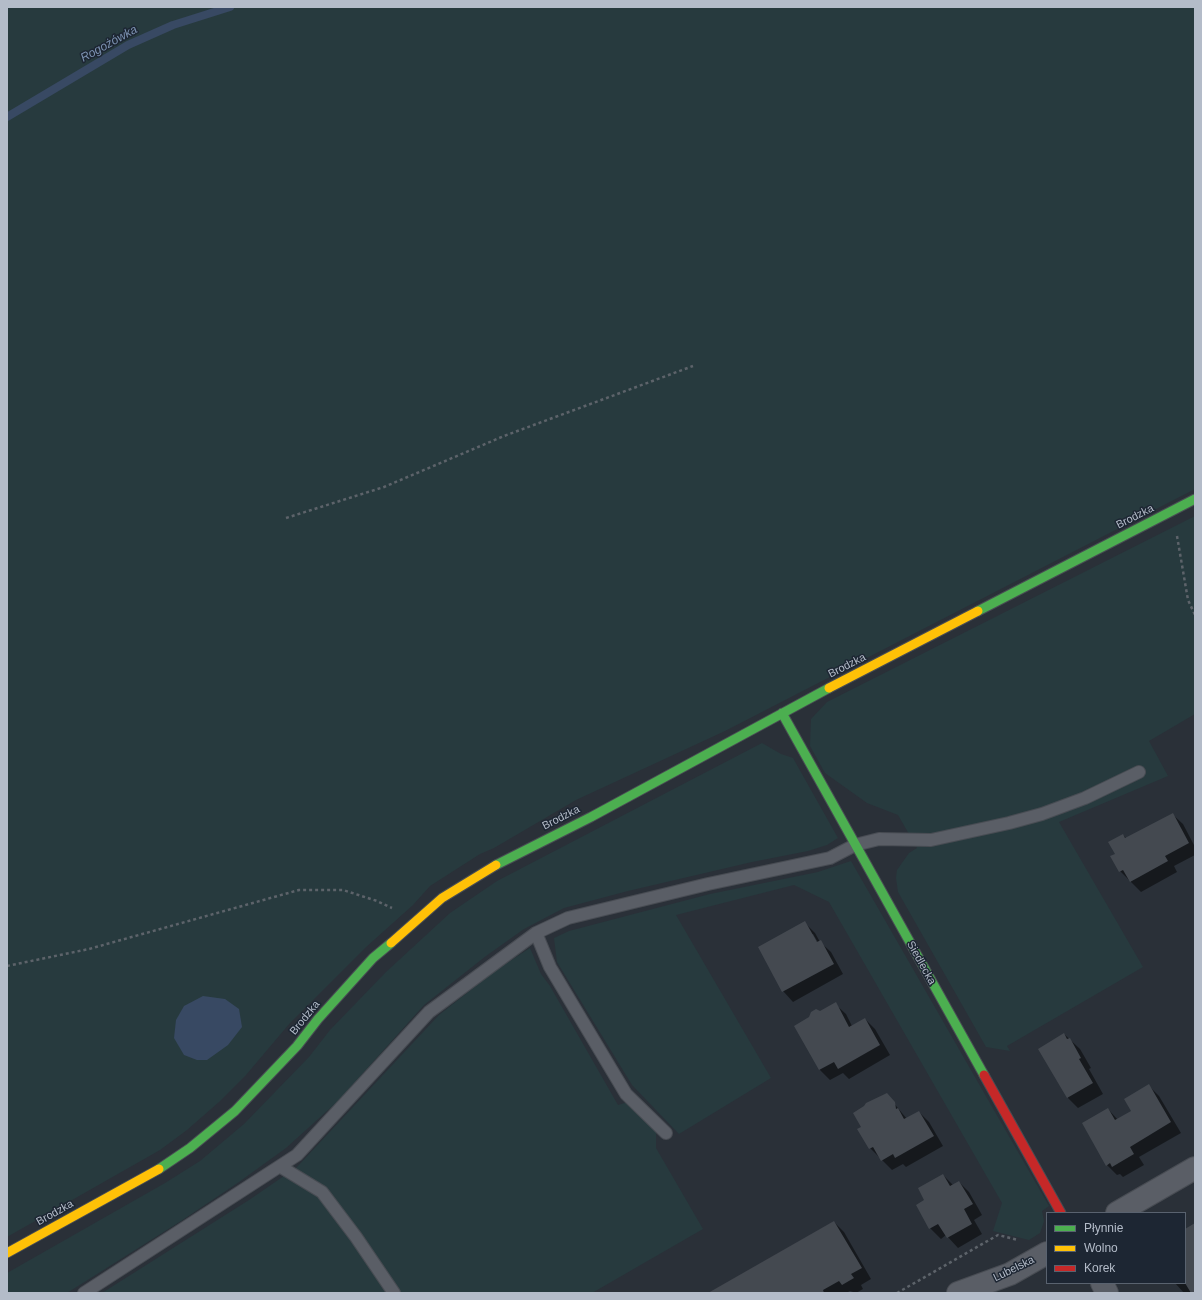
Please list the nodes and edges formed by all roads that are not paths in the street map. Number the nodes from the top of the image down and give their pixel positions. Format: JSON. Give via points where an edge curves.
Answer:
{"nodes":[{"id":1,"x":1195,"y":500,"type":"edge"},
{"id":2,"x":782,"y":713,"type":"junction"},
{"id":3,"x":1139,"y":772,"type":"dead end"},
{"id":4,"x":855,"y":845,"type":"junction"},
{"id":5,"x":536,"y":933,"type":"junction"},
{"id":6,"x":666,"y":1133,"type":"dead end"},
{"id":7,"x":281,"y":1167,"type":"junction"},
{"id":8,"x":1195,"y":1168,"type":"edge"},
{"id":9,"x":1060,"y":1212,"type":"edge"},
{"id":10,"x":1119,"y":1212,"type":"edge"},
{"id":11,"x":7,"y":1254,"type":"edge"},
{"id":12,"x":1046,"y":1254,"type":"edge"},
{"id":13,"x":1102,"y":1284,"type":"edge"},
{"id":14,"x":84,"y":1293,"type":"edge"},
{"id":15,"x":394,"y":1293,"type":"edge"},
{"id":16,"x":958,"y":1293,"type":"edge"},
{"id":17,"x":1107,"y":1293,"type":"edge"}],
"edges":[{"from":1,"to":2,"type":"street","name":"Brodzka"},
{"from":2,"to":4,"type":"street","name":"Siedlecka"},
{"from":2,"to":11,"type":"street","name":"Brodzka","via":[[488,869],[442,898],[373,958],[297,1046],[235,1111],[190,1148],[157,1170]]},
{"from":3,"to":4,"type":"lane","via":[[1085,798],[1009,823],[931,840],[879,839]]},
{"from":4,"to":5,"type":"lane","via":[[830,858],[568,918]]},
{"from":4,"to":9,"type":"street","name":"Siedlecka"},
{"from":5,"to":6,"type":"lane","via":[[550,967],[626,1094]]},
{"from":5,"to":7,"type":"lane","via":[[429,1012],[302,1150]]},
{"from":7,"to":14,"type":"lane"},
{"from":7,"to":15,"type":"lane","via":[[322,1192]]},
{"from":8,"to":10,"type":"street"},
{"from":12,"to":16,"type":"street","name":"Lubelska","via":[[1010,1274]]},
{"from":13,"to":17,"type":"street"}]}
